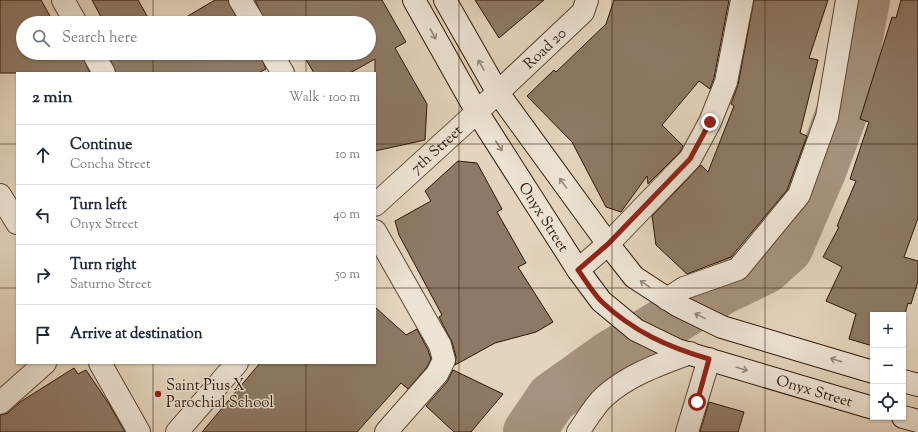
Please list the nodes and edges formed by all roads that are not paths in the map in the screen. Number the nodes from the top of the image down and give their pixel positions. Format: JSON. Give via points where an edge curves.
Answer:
{"nodes":[{"id":1,"x":63,"y":0,"type":"edge"},
{"id":2,"x":240,"y":0,"type":"edge"},
{"id":3,"x":414,"y":0,"type":"edge"},
{"id":4,"x":445,"y":0,"type":"edge"},
{"id":5,"x":586,"y":0,"type":"edge"},
{"id":6,"x":742,"y":0,"type":"edge"},
{"id":7,"x":847,"y":0,"type":"edge"},
{"id":8,"x":72,"y":16,"type":"edge"},
{"id":9,"x":250,"y":16,"type":"edge"},
{"id":10,"x":97,"y":60,"type":"edge"},
{"id":11,"x":275,"y":60,"type":"edge"},
{"id":12,"x":103,"y":72,"type":"edge"},
{"id":13,"x":282,"y":72,"type":"edge"},
{"id":14,"x":498,"y":93,"type":"junction"},
{"id":15,"x":477,"y":112,"type":"junction"},
{"id":16,"x":0,"y":195,"type":"edge"},
{"id":17,"x":376,"y":204,"type":"edge"},
{"id":18,"x":11,"y":219,"type":"edge"},
{"id":19,"x":376,"y":233,"type":"edge"},
{"id":20,"x":608,"y":244,"type":"junction"},
{"id":21,"x":578,"y":270,"type":"junction"},
{"id":22,"x":672,"y":302,"type":"junction"},
{"id":23,"x":692,"y":354,"type":"junction"},
{"id":24,"x":44,"y":364,"type":"edge"},
{"id":25,"x":101,"y":364,"type":"edge"},
{"id":26,"x":236,"y":364,"type":"edge"},
{"id":27,"x":870,"y":371,"type":"edge"},
{"id":28,"x":906,"y":381,"type":"edge"},
{"id":29,"x":918,"y":385,"type":"edge"},
{"id":30,"x":0,"y":403,"type":"edge"},
{"id":31,"x":870,"y":407,"type":"edge"},
{"id":32,"x":906,"y":418,"type":"edge"},
{"id":33,"x":918,"y":422,"type":"edge"},
{"id":34,"x":139,"y":432,"type":"edge"},
{"id":35,"x":178,"y":432,"type":"edge"},
{"id":36,"x":386,"y":432,"type":"edge"},
{"id":37,"x":578,"y":432,"type":"edge"},
{"id":38,"x":687,"y":432,"type":"edge"}],
"edges":[{"from":1,"to":8,"type":"street"},
{"from":2,"to":9,"type":"street"},
{"from":3,"to":15,"type":"street","name":"Onyx Street","one_way":true},
{"from":14,"to":4,"type":"street","one_way":true},
{"from":5,"to":14,"type":"street","name":"Road 20","via":[[583,12]]},
{"from":6,"to":20,"type":"street","via":[[726,82],[710,122],[690,159]]},
{"from":7,"to":22,"type":"street","via":[[827,117],[799,195],[738,269],[684,288]]},
{"from":10,"to":12,"type":"street"},
{"from":11,"to":13,"type":"street"},
{"from":14,"to":15,"type":"street","name":"7th Street"},
{"from":20,"to":14,"type":"street","one_way":true},
{"from":15,"to":17,"type":"street","name":"7th Street"},
{"from":15,"to":21,"type":"street","name":"Onyx Street","one_way":true},
{"from":16,"to":18,"type":"street"},
{"from":19,"to":36,"type":"street","via":[[440,345],[444,360],[437,374]]},
{"from":20,"to":21,"type":"street"},
{"from":22,"to":20,"type":"street","one_way":true,"via":[[634,277]]},
{"from":21,"to":23,"type":"street","name":"Onyx Street","via":[[601,301],[636,330]]},
{"from":27,"to":22,"type":"street","one_way":true,"via":[[722,326]]},
{"from":23,"to":31,"type":"street","name":"Onyx Street","one_way":true},
{"from":23,"to":37,"type":"street","via":[[642,372],[621,384],[603,398]]},
{"from":23,"to":38,"type":"street"},
{"from":24,"to":30,"type":"street"},
{"from":25,"to":34,"type":"street"},
{"from":26,"to":35,"type":"street"},
{"from":28,"to":29,"type":"street"},
{"from":32,"to":33,"type":"street"}]}
